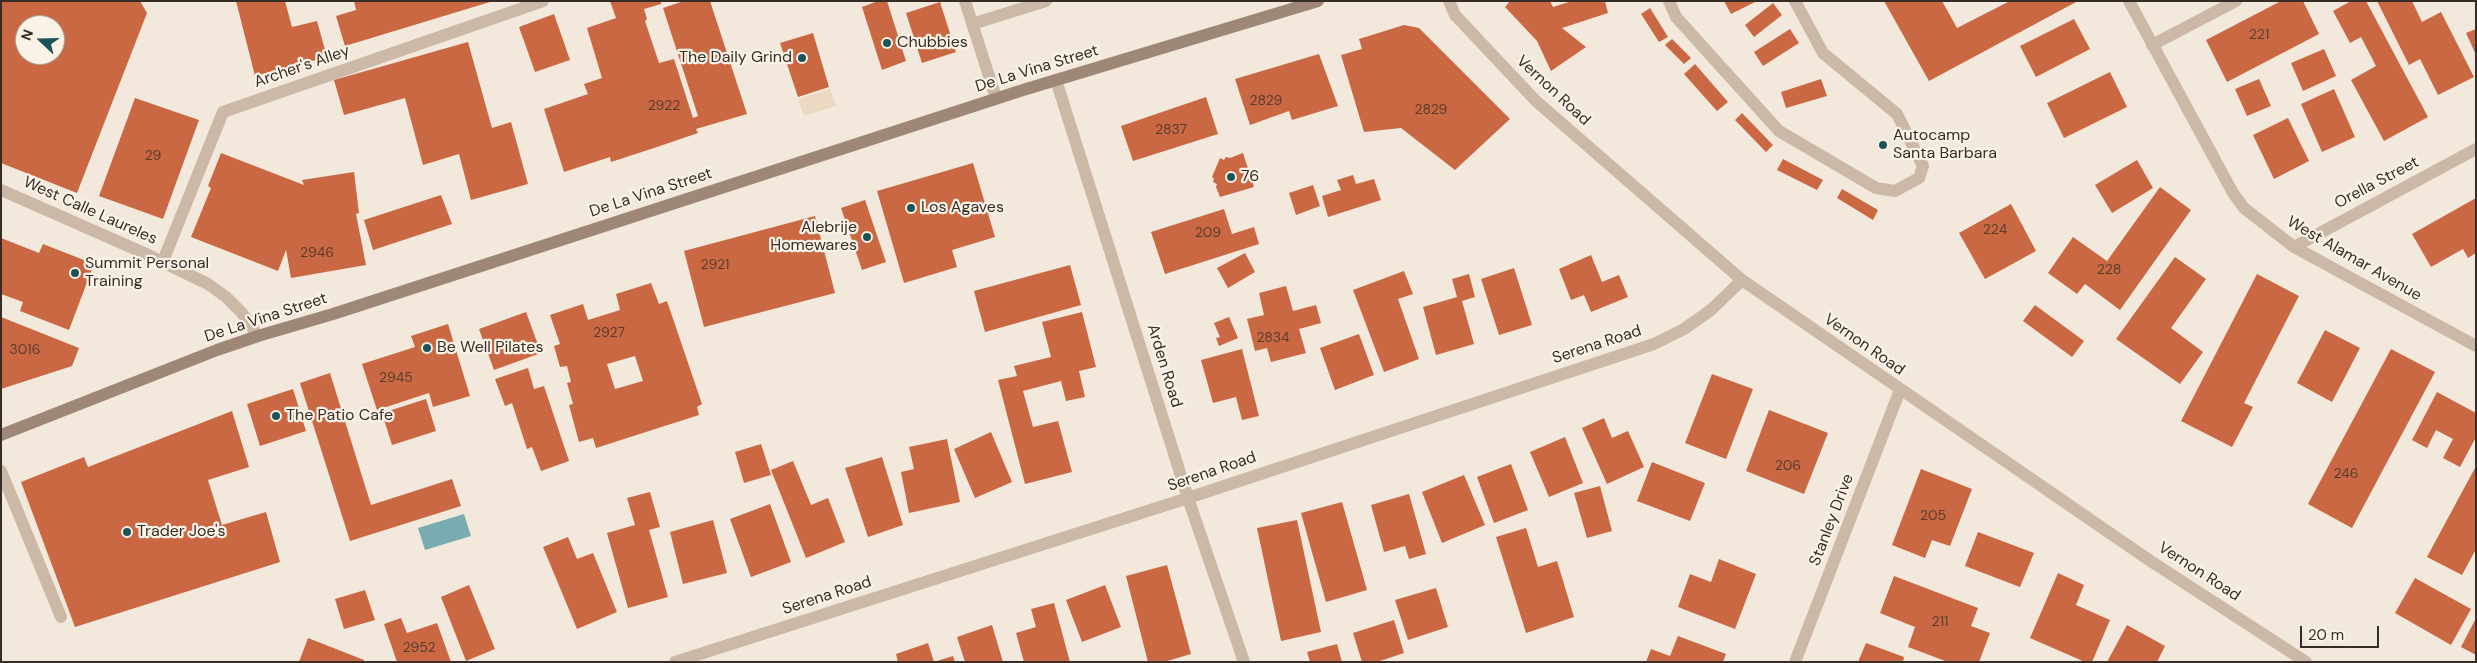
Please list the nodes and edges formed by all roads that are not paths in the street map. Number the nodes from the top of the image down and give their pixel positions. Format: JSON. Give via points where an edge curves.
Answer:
{"nodes":[{"id":1,"x":543,"y":1,"type":"edge"},
{"id":2,"x":965,"y":1,"type":"edge"},
{"id":3,"x":1046,"y":1,"type":"edge"},
{"id":4,"x":1318,"y":1,"type":"edge"},
{"id":5,"x":1449,"y":1,"type":"edge"},
{"id":6,"x":1669,"y":1,"type":"edge"},
{"id":7,"x":1795,"y":1,"type":"edge"},
{"id":8,"x":2129,"y":1,"type":"edge"},
{"id":9,"x":2236,"y":1,"type":"edge"},
{"id":10,"x":972,"y":24,"type":"junction"},
{"id":11,"x":2152,"y":45,"type":"junction"},
{"id":12,"x":1056,"y":80,"type":"junction"},
{"id":13,"x":996,"y":98,"type":"junction"},
{"id":14,"x":2476,"y":149,"type":"edge"},
{"id":15,"x":1,"y":190,"type":"edge"},
{"id":16,"x":2294,"y":246,"type":"junction"},
{"id":17,"x":163,"y":261,"type":"junction"},
{"id":18,"x":1742,"y":280,"type":"junction"},
{"id":19,"x":258,"y":336,"type":"junction"},
{"id":20,"x":2476,"y":346,"type":"edge"},
{"id":21,"x":1900,"y":390,"type":"junction"},
{"id":22,"x":1,"y":435,"type":"edge"},
{"id":23,"x":1,"y":471,"type":"edge"},
{"id":24,"x":1188,"y":498,"type":"junction"},
{"id":25,"x":61,"y":617,"type":"dead end"},
{"id":26,"x":675,"y":662,"type":"edge"},
{"id":27,"x":1244,"y":662,"type":"edge"},
{"id":28,"x":1795,"y":662,"type":"edge"},
{"id":29,"x":2306,"y":662,"type":"edge"}],
"edges":[{"from":1,"to":17,"type":"street","name":"Archer's Alley","via":[[223,112]]},
{"from":2,"to":10,"type":"street"},
{"from":3,"to":10,"type":"street"},
{"from":4,"to":12,"type":"street","name":"De La Vina Street"},
{"from":5,"to":18,"type":"street","name":"Vernon Road","via":[[1454,15],[1536,101]]},
{"from":6,"to":7,"type":"street","via":[[1676,17],[1779,131],[1876,188],[1895,191],[1919,178],[1923,166],[1897,114],[1822,53]]},
{"from":8,"to":11,"type":"street","name":"West Alamar Avenue"},
{"from":9,"to":11,"type":"street"},
{"from":10,"to":13,"type":"street"},
{"from":11,"to":16,"type":"street","name":"West Alamar Avenue","via":[[2233,193],[2258,220]]},
{"from":12,"to":13,"type":"street","name":"De La Vina Street"},
{"from":12,"to":24,"type":"street","name":"Arden Road"},
{"from":13,"to":19,"type":"street","name":"De La Vina Street"},
{"from":14,"to":16,"type":"street","name":"Orella Street"},
{"from":15,"to":17,"type":"street","name":"West Calle Laureles"},
{"from":16,"to":20,"type":"street","name":"West Alamar Avenue"},
{"from":17,"to":19,"type":"street","name":"West Calle Laureles","via":[[226,297]]},
{"from":18,"to":21,"type":"street","name":"Vernon Road"},
{"from":18,"to":24,"type":"street","name":"Serena Road","via":[[1711,310],[1654,344]]},
{"from":19,"to":22,"type":"street","name":"De La Vina Street"},
{"from":21,"to":28,"type":"street","name":"Stanley Drive"},
{"from":21,"to":29,"type":"street","name":"Vernon Road","via":[[2149,560]]},
{"from":23,"to":25,"type":"street"},
{"from":24,"to":26,"type":"street","name":"Serena Road"},
{"from":24,"to":27,"type":"street","name":"Arden Road"}]}
